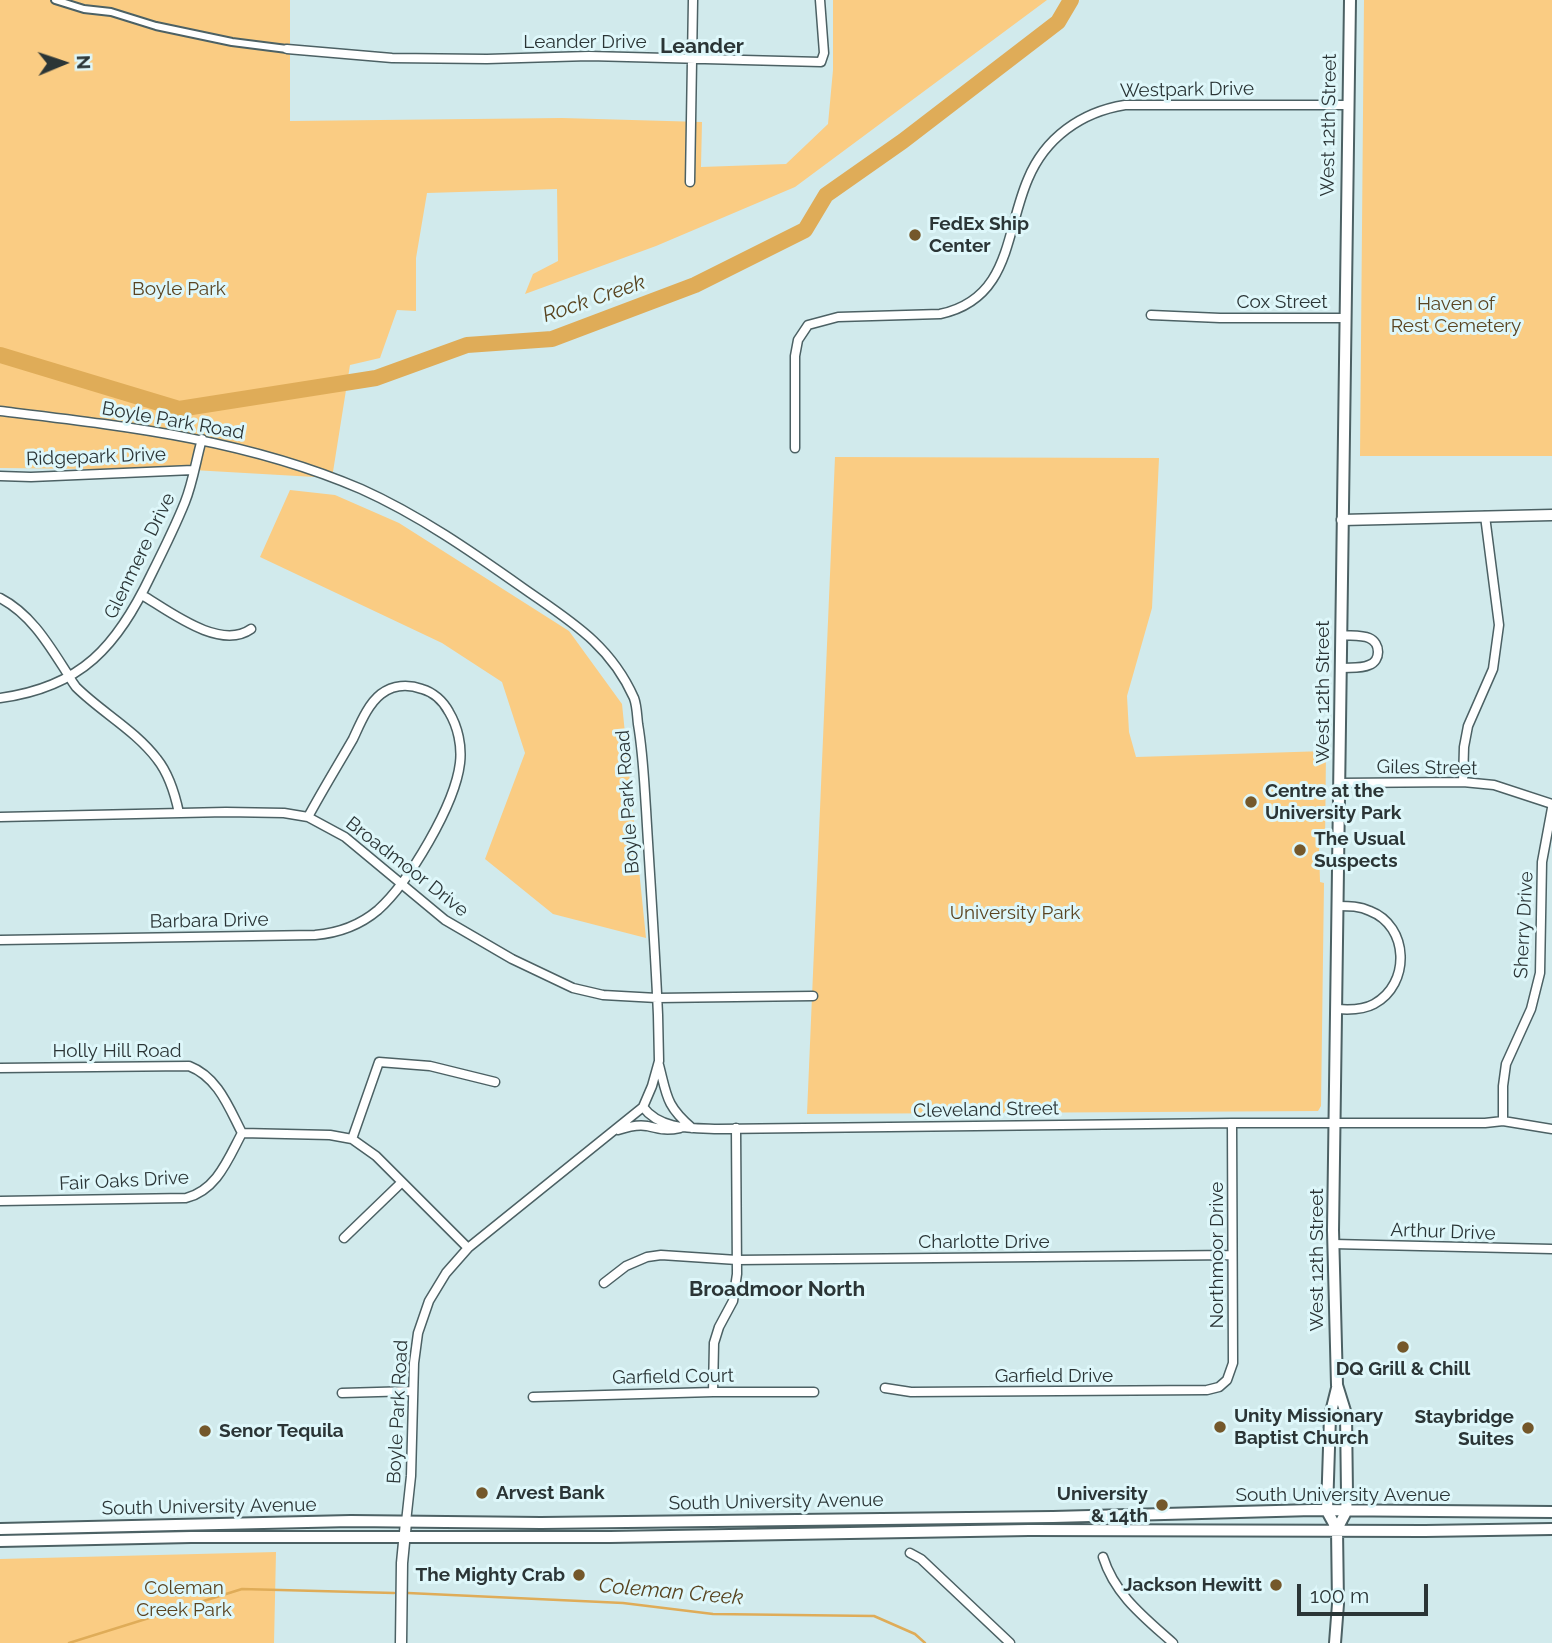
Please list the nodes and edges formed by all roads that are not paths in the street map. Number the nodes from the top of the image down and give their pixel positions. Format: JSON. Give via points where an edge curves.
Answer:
{"nodes":[{"id":1,"x":55,"y":0,"type":"edge"},
{"id":2,"x":693,"y":0,"type":"edge"},
{"id":3,"x":820,"y":0,"type":"edge"},
{"id":4,"x":1350,"y":0,"type":"edge"},
{"id":5,"x":287,"y":49,"type":"joint"},
{"id":6,"x":693,"y":58,"type":"junction"},
{"id":7,"x":1347,"y":104,"type":"junction"},
{"id":8,"x":690,"y":182,"type":"dead end"},
{"id":9,"x":1151,"y":315,"type":"dead end"},
{"id":10,"x":1344,"y":318,"type":"junction"},
{"id":11,"x":0,"y":411,"type":"edge"},
{"id":12,"x":202,"y":439,"type":"junction"},
{"id":13,"x":796,"y":448,"type":"dead end"},
{"id":14,"x":193,"y":470,"type":"junction"},
{"id":15,"x":0,"y":476,"type":"edge"},
{"id":16,"x":1552,"y":515,"type":"edge"},
{"id":17,"x":1485,"y":516,"type":"junction"},
{"id":18,"x":1342,"y":520,"type":"junction"},
{"id":19,"x":142,"y":595,"type":"junction"},
{"id":20,"x":0,"y":598,"type":"edge"},
{"id":21,"x":251,"y":629,"type":"dead end"},
{"id":22,"x":1341,"y":635,"type":"junction"},
{"id":23,"x":1340,"y":668,"type":"junction"},
{"id":24,"x":69,"y":676,"type":"junction"},
{"id":25,"x":0,"y":698,"type":"edge"},
{"id":26,"x":1463,"y":782,"type":"junction"},
{"id":27,"x":1340,"y":783,"type":"junction"},
{"id":28,"x":1552,"y":806,"type":"edge"},
{"id":29,"x":179,"y":813,"type":"junction"},
{"id":30,"x":0,"y":817,"type":"edge"},
{"id":31,"x":308,"y":817,"type":"junction"},
{"id":32,"x":401,"y":883,"type":"junction"},
{"id":33,"x":1338,"y":906,"type":"junction"},
{"id":34,"x":0,"y":940,"type":"edge"},
{"id":35,"x":813,"y":996,"type":"dead end"},
{"id":36,"x":657,"y":998,"type":"junction"},
{"id":37,"x":1337,"y":1009,"type":"junction"},
{"id":38,"x":659,"y":1061,"type":"junction"},
{"id":39,"x":0,"y":1068,"type":"edge"},
{"id":40,"x":495,"y":1083,"type":"dead end"},
{"id":41,"x":643,"y":1107,"type":"junction"},
{"id":42,"x":1503,"y":1121,"type":"junction"},
{"id":43,"x":1336,"y":1122,"type":"junction"},
{"id":44,"x":1232,"y":1123,"type":"junction"},
{"id":45,"x":680,"y":1128,"type":"junction"},
{"id":46,"x":692,"y":1128,"type":"junction"},
{"id":47,"x":736,"y":1128,"type":"junction"},
{"id":48,"x":1552,"y":1129,"type":"edge"},
{"id":49,"x":612,"y":1131,"type":"junction"},
{"id":50,"x":242,"y":1133,"type":"junction"},
{"id":51,"x":352,"y":1139,"type":"junction"},
{"id":52,"x":401,"y":1183,"type":"junction"},
{"id":53,"x":0,"y":1201,"type":"edge"},
{"id":54,"x":344,"y":1238,"type":"dead end"},
{"id":55,"x":1333,"y":1244,"type":"junction"},
{"id":56,"x":468,"y":1248,"type":"junction"},
{"id":57,"x":1552,"y":1249,"type":"edge"},
{"id":58,"x":1232,"y":1255,"type":"junction"},
{"id":59,"x":737,"y":1260,"type":"junction"},
{"id":60,"x":604,"y":1283,"type":"dead end"},
{"id":61,"x":1223,"y":1384,"type":"joint"},
{"id":62,"x":1337,"y":1385,"type":"junction"},
{"id":63,"x":885,"y":1388,"type":"dead end"},
{"id":64,"x":413,"y":1391,"type":"junction"},
{"id":65,"x":713,"y":1392,"type":"junction"},
{"id":66,"x":814,"y":1392,"type":"dead end"},
{"id":67,"x":342,"y":1394,"type":"dead end"},
{"id":68,"x":533,"y":1397,"type":"dead end"},
{"id":69,"x":1327,"y":1511,"type":"junction"},
{"id":70,"x":1346,"y":1512,"type":"junction"},
{"id":71,"x":1552,"y":1512,"type":"edge"},
{"id":72,"x":406,"y":1522,"type":"junction"},
{"id":73,"x":0,"y":1529,"type":"edge"},
{"id":74,"x":1337,"y":1529,"type":"junction"},
{"id":75,"x":1552,"y":1529,"type":"edge"},
{"id":76,"x":403,"y":1536,"type":"junction"},
{"id":77,"x":0,"y":1541,"type":"edge"},
{"id":78,"x":925,"y":1550,"type":"dead end"},
{"id":79,"x":910,"y":1553,"type":"dead end"},
{"id":80,"x":1103,"y":1557,"type":"dead end"},
{"id":81,"x":921,"y":1559,"type":"junction"},
{"id":82,"x":401,"y":1643,"type":"edge"},
{"id":83,"x":1010,"y":1643,"type":"edge"},
{"id":84,"x":1173,"y":1643,"type":"edge"},
{"id":85,"x":1335,"y":1643,"type":"edge"}],
"edges":[{"from":1,"to":5,"type":"street","via":[[156,26]]},
{"from":2,"to":6,"type":"street"},
{"from":3,"to":6,"type":"street","name":"Leander Drive","via":[[821,61]]},
{"from":4,"to":7,"type":"main road","name":"West 12th Street"},
{"from":5,"to":6,"type":"street","name":"Leander Drive","via":[[392,58]]},
{"from":6,"to":8,"type":"street"},
{"from":7,"to":10,"type":"main road","name":"West 12th Street"},
{"from":7,"to":13,"type":"street","name":"Westpark Drive","via":[[1125,105],[1073,123],[1034,167],[1002,264],[976,297],[940,314],[838,317],[808,325],[795,356]]},
{"from":9,"to":10,"type":"street","name":"Cox Street"},
{"from":10,"to":18,"type":"main road","name":"West 12th Street"},
{"from":11,"to":12,"type":"street","name":"Boyle Park Road"},
{"from":12,"to":14,"type":"street","name":"Glenmere Drive"},
{"from":12,"to":36,"type":"street","name":"Boyle Park Road","via":[[332,478],[407,513],[572,622],[613,660],[634,699],[643,753]]},
{"from":14,"to":15,"type":"street","name":"Ridgepark Drive"},
{"from":14,"to":19,"type":"street","name":"Glenmere Drive","via":[[186,500]]},
{"from":16,"to":17,"type":"street"},
{"from":17,"to":18,"type":"street"},
{"from":17,"to":26,"type":"street","via":[[1499,639],[1493,670],[1468,726]]},
{"from":18,"to":22,"type":"main road","name":"West 12th Street"},
{"from":19,"to":21,"type":"street","via":[[202,629],[228,637]]},
{"from":19,"to":24,"type":"street","name":"Glenmere Drive","via":[[109,646]]},
{"from":20,"to":24,"type":"street","via":[[33,623]]},
{"from":22,"to":23,"type":"main road","name":"West 12th Street"},
{"from":22,"to":23,"type":"street","via":[[1368,637],[1378,652],[1367,666]]},
{"from":23,"to":27,"type":"main road","name":"West 12th Street"},
{"from":24,"to":25,"type":"street","name":"Glenmere Drive"},
{"from":24,"to":29,"type":"street","via":[[156,758]]},
{"from":26,"to":27,"type":"street","name":"Giles Street"},
{"from":26,"to":28,"type":"street","name":"Giles Street","via":[[1504,787]]},
{"from":27,"to":33,"type":"main road","name":"West 12th Street"},
{"from":28,"to":42,"type":"street","name":"Sherry Drive","via":[[1543,855],[1540,973],[1531,1009],[1506,1064]]},
{"from":29,"to":30,"type":"street","name":"Broadmoor Drive"},
{"from":29,"to":31,"type":"street","name":"Broadmoor Drive"},
{"from":31,"to":32,"type":"street","name":"Broadmoor Drive","via":[[345,837]]},
{"from":31,"to":32,"type":"street","name":"Barbara Drive","via":[[379,696],[406,686],[433,694],[446,706],[455,725],[458,772],[430,838]]},
{"from":32,"to":34,"type":"street","name":"Barbara Drive","via":[[367,918],[333,933]]},
{"from":32,"to":36,"type":"street","name":"Broadmoor Drive","via":[[444,920],[552,979],[603,995]]},
{"from":33,"to":37,"type":"main road","name":"West 12th Street"},
{"from":33,"to":37,"type":"street","via":[[1378,914],[1393,930],[1401,953],[1396,979],[1382,999],[1357,1009]]},
{"from":35,"to":36,"type":"street","name":"Broadmoor Drive"},
{"from":36,"to":38,"type":"street","name":"Boyle Park Road"},
{"from":37,"to":43,"type":"main road","name":"West 12th Street"},
{"from":38,"to":41,"type":"street","name":"Boyle Park Road"},
{"from":38,"to":46,"type":"street","via":[[668,1102]]},
{"from":39,"to":50,"type":"street","name":"Holly Hill Road","via":[[189,1066],[215,1084]]},
{"from":40,"to":51,"type":"street","via":[[430,1066],[379,1062]]},
{"from":41,"to":45,"type":"street","name":"Cleveland Street","via":[[648,1114]]},
{"from":41,"to":49,"type":"street","name":"Boyle Park Road"},
{"from":42,"to":43,"type":"street","name":"Cleveland Street"},
{"from":42,"to":48,"type":"street","name":"Cleveland Street"},
{"from":43,"to":44,"type":"street","name":"Cleveland Street"},
{"from":43,"to":55,"type":"main road","name":"West 12th Street"},
{"from":44,"to":47,"type":"street","name":"Cleveland Street"},
{"from":44,"to":58,"type":"street","name":"Northmoor Drive"},
{"from":45,"to":46,"type":"street","name":"Cleveland Street"},
{"from":45,"to":49,"type":"street","via":[[666,1131],[633,1126]]},
{"from":46,"to":47,"type":"street","name":"Cleveland Street"},
{"from":47,"to":59,"type":"street"},
{"from":49,"to":56,"type":"street","name":"Boyle Park Road"},
{"from":50,"to":51,"type":"street"},
{"from":50,"to":53,"type":"street","name":"Fair Oaks Drive","via":[[213,1183],[186,1198]]},
{"from":51,"to":52,"type":"street"},
{"from":52,"to":54,"type":"street"},
{"from":52,"to":56,"type":"street"},
{"from":55,"to":57,"type":"street","name":"Arthur Drive"},
{"from":55,"to":62,"type":"main road","name":"West 12th Street"},
{"from":56,"to":64,"type":"street","name":"Boyle Park Road","via":[[446,1273],[425,1310],[415,1350]]},
{"from":58,"to":59,"type":"street","name":"Charlotte Drive"},
{"from":58,"to":61,"type":"street","name":"Northmoor Drive","via":[[1233,1363]]},
{"from":59,"to":60,"type":"street","name":"Charlotte Drive","via":[[647,1257]]},
{"from":59,"to":65,"type":"street","via":[[733,1301],[714,1343]]},
{"from":61,"to":63,"type":"street","name":"Garfield Drive","via":[[1207,1390],[1106,1392],[911,1392]]},
{"from":62,"to":69,"type":"main road","name":"West 12th Street","via":[[1330,1416]]},
{"from":62,"to":70,"type":"main road","name":"West 12th Street","via":[[1346,1413]]},
{"from":64,"to":67,"type":"street"},
{"from":64,"to":72,"type":"street","name":"Boyle Park Road"},
{"from":65,"to":66,"type":"street","name":"Garfield Court"},
{"from":65,"to":68,"type":"street","name":"Garfield Court"},
{"from":69,"to":70,"type":"main road","name":"South University Avenue"},
{"from":69,"to":72,"type":"main road","name":"South University Avenue"},
{"from":69,"to":74,"type":"main road","name":"West 12th Street"},
{"from":70,"to":71,"type":"main road","name":"South University Avenue"},
{"from":70,"to":74,"type":"main road","name":"West 12th Street"},
{"from":72,"to":73,"type":"main road","name":"South University Avenue"},
{"from":72,"to":76,"type":"street"},
{"from":74,"to":75,"type":"main road","name":"South University Avenue"},
{"from":74,"to":76,"type":"main road","name":"South University Avenue"},
{"from":74,"to":85,"type":"main road","name":"West 12th Street"},
{"from":76,"to":77,"type":"main road","name":"South University Avenue"},
{"from":76,"to":82,"type":"street"},
{"from":78,"to":81,"type":"street"},
{"from":79,"to":81,"type":"street"},
{"from":80,"to":84,"type":"street","via":[[1122,1596]]},
{"from":81,"to":83,"type":"street"}]}
